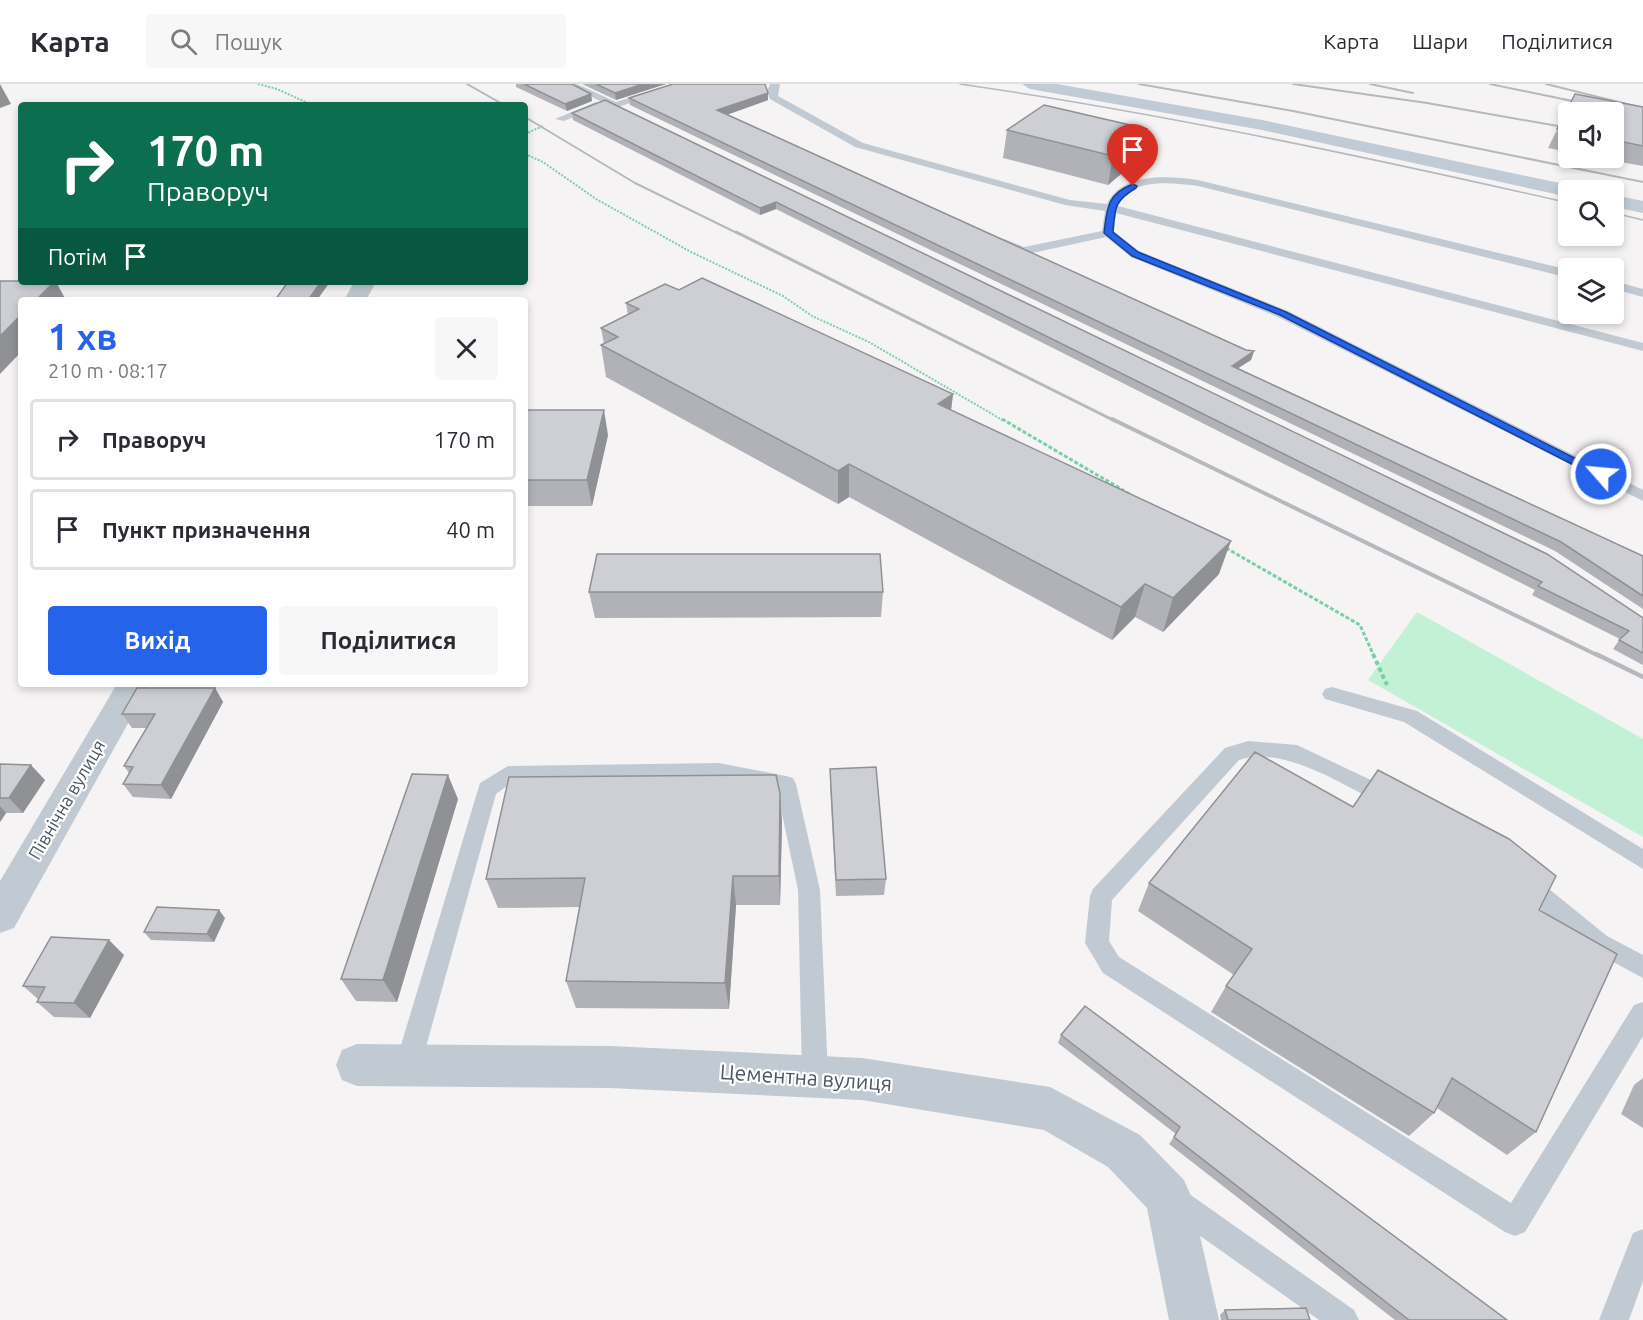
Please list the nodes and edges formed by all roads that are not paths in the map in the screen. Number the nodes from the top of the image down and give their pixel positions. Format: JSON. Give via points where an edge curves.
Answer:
{"nodes":[{"id":1,"x":569,"y":84,"type":"edge"},
{"id":2,"x":683,"y":84,"type":"edge"},
{"id":3,"x":775,"y":84,"type":"edge"},
{"id":4,"x":1030,"y":84,"type":"edge"},
{"id":5,"x":606,"y":98,"type":"junction"},
{"id":6,"x":636,"y":115,"type":"edge"},
{"id":7,"x":560,"y":119,"type":"dead end"},
{"id":8,"x":1558,"y":189,"type":"edge"},
{"id":9,"x":1624,"y":203,"type":"edge"},
{"id":10,"x":1643,"y":207,"type":"edge"},
{"id":11,"x":1111,"y":208,"type":"junction"},
{"id":12,"x":1108,"y":233,"type":"junction"},
{"id":13,"x":991,"y":237,"type":"edge"},
{"id":14,"x":1023,"y":251,"type":"junction"},
{"id":15,"x":1045,"y":261,"type":"edge"},
{"id":16,"x":1558,"y":271,"type":"edge"},
{"id":17,"x":1624,"y":287,"type":"edge"},
{"id":18,"x":1643,"y":292,"type":"edge"},
{"id":19,"x":1643,"y":346,"type":"edge"},
{"id":20,"x":1643,"y":496,"type":"edge"},
{"id":21,"x":132,"y":687,"type":"edge"},
{"id":22,"x":1332,"y":694,"type":"dead end"},
{"id":23,"x":1408,"y":808,"type":"edge"},
{"id":24,"x":1643,"y":860,"type":"edge"},
{"id":25,"x":1506,"y":868,"type":"edge"},
{"id":26,"x":0,"y":916,"type":"edge"},
{"id":27,"x":1643,"y":967,"type":"edge"},
{"id":28,"x":1643,"y":1013,"type":"edge"},
{"id":29,"x":357,"y":1065,"type":"dead end"},
{"id":30,"x":408,"y":1065,"type":"junction"},
{"id":31,"x":815,"y":1076,"type":"junction"},
{"id":32,"x":1168,"y":1196,"type":"junction"},
{"id":33,"x":1643,"y":1243,"type":"edge"},
{"id":34,"x":1194,"y":1320,"type":"edge"},
{"id":35,"x":1344,"y":1320,"type":"edge"},
{"id":36,"x":1614,"y":1320,"type":"edge"}],
"edges":[{"from":1,"to":5,"type":"lane"},
{"from":2,"to":5,"type":"lane"},
{"from":3,"to":11,"type":"lane","via":[[773,97],[859,146],[1069,203]]},
{"from":4,"to":8,"type":"main road","via":[[1262,125]]},
{"from":5,"to":6,"type":"lane"},
{"from":5,"to":7,"type":"lane"},
{"from":9,"to":10,"type":"main road"},
{"from":11,"to":12,"type":"lane"},
{"from":11,"to":16,"type":"lane","via":[[1118,195],[1143,183],[1198,183]]},
{"from":11,"to":19,"type":"lane"},
{"from":12,"to":14,"type":"lane"},
{"from":12,"to":20,"type":"lane","via":[[1135,254],[1283,314]]},
{"from":13,"to":14,"type":"lane"},
{"from":14,"to":15,"type":"lane"},
{"from":17,"to":18,"type":"lane"},
{"from":21,"to":26,"type":"street","name":"Північна вулиця"},
{"from":22,"to":24,"type":"lane","via":[[1410,716]]},
{"from":23,"to":28,"type":"lane","via":[[1290,751],[1248,749],[1232,754],[1101,896],[1097,943],[1111,965],[1515,1222]]},
{"from":25,"to":27,"type":"lane","via":[[1599,943]]},
{"from":29,"to":30,"type":"street","name":"Цементна вулиця"},
{"from":30,"to":31,"type":"street","name":"Цементна вулиця","via":[[610,1067]]},
{"from":30,"to":31,"type":"lane","via":[[487,789],[508,774],[719,771],[786,784],[809,890]]},
{"from":31,"to":32,"type":"street","name":"Цементна вулиця","via":[[862,1078],[1050,1109],[1124,1151]]},
{"from":32,"to":34,"type":"street"},
{"from":32,"to":35,"type":"lane"},
{"from":33,"to":36,"type":"lane"}]}
